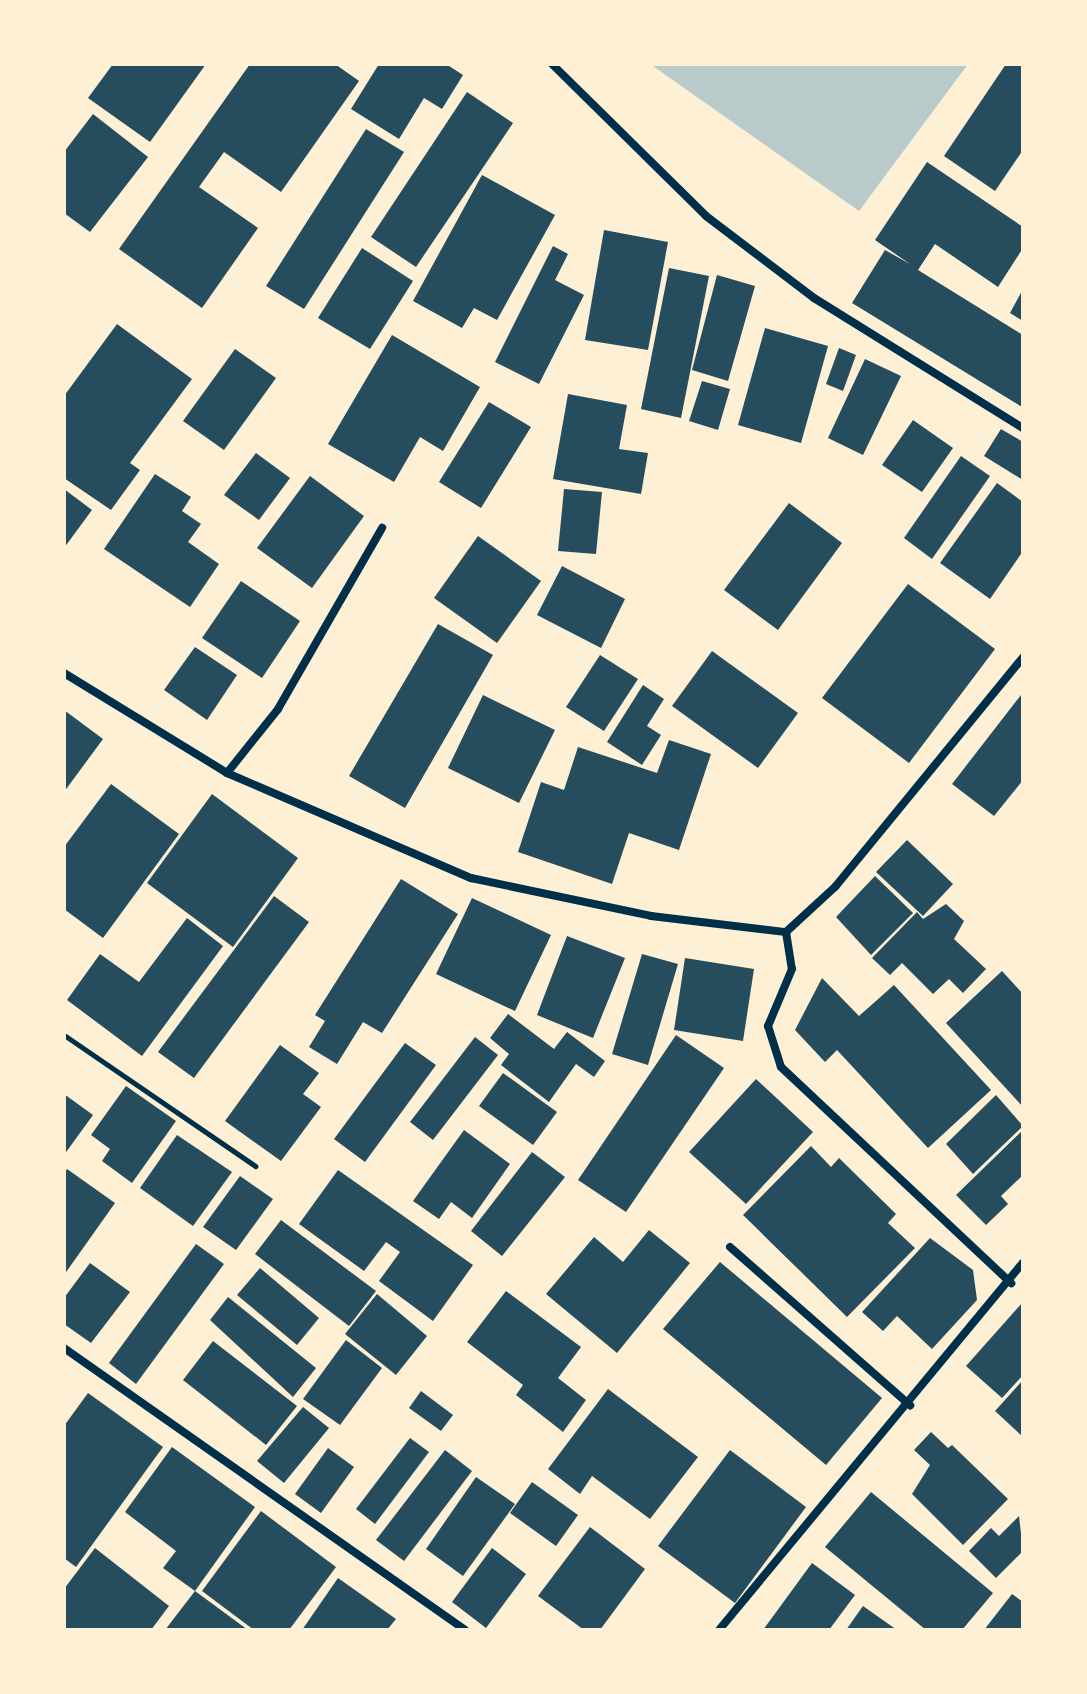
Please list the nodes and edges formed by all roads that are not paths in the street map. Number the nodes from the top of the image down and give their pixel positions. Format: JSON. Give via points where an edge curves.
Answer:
{"nodes":[{"id":1,"x":552,"y":64,"type":"edge"},
{"id":2,"x":1023,"y":428,"type":"edge"},
{"id":3,"x":382,"y":528,"type":"dead end"},
{"id":4,"x":1023,"y":657,"type":"edge"},
{"id":5,"x":64,"y":673,"type":"edge"},
{"id":6,"x":227,"y":773,"type":"junction"},
{"id":7,"x":786,"y":932,"type":"junction"},
{"id":8,"x":730,"y":1247,"type":"dead end"},
{"id":9,"x":1023,"y":1263,"type":"edge"},
{"id":10,"x":1011,"y":1283,"type":"junction"},
{"id":11,"x":64,"y":1348,"type":"edge"},
{"id":12,"x":910,"y":1405,"type":"junction"},
{"id":13,"x":465,"y":1630,"type":"edge"},
{"id":14,"x":719,"y":1630,"type":"edge"}],
"edges":[{"from":1,"to":2,"type":"street","via":[[573,79],[706,216],[814,298]]},
{"from":3,"to":6,"type":"street","via":[[278,709]]},
{"from":4,"to":7,"type":"street","via":[[835,887]]},
{"from":5,"to":6,"type":"street"},
{"from":6,"to":7,"type":"street","via":[[471,878],[651,916]]},
{"from":7,"to":10,"type":"street","via":[[792,969],[768,1026],[781,1067]]},
{"from":8,"to":12,"type":"street"},
{"from":9,"to":10,"type":"street"},
{"from":10,"to":12,"type":"street"},
{"from":11,"to":13,"type":"street"},
{"from":12,"to":14,"type":"street"}]}
